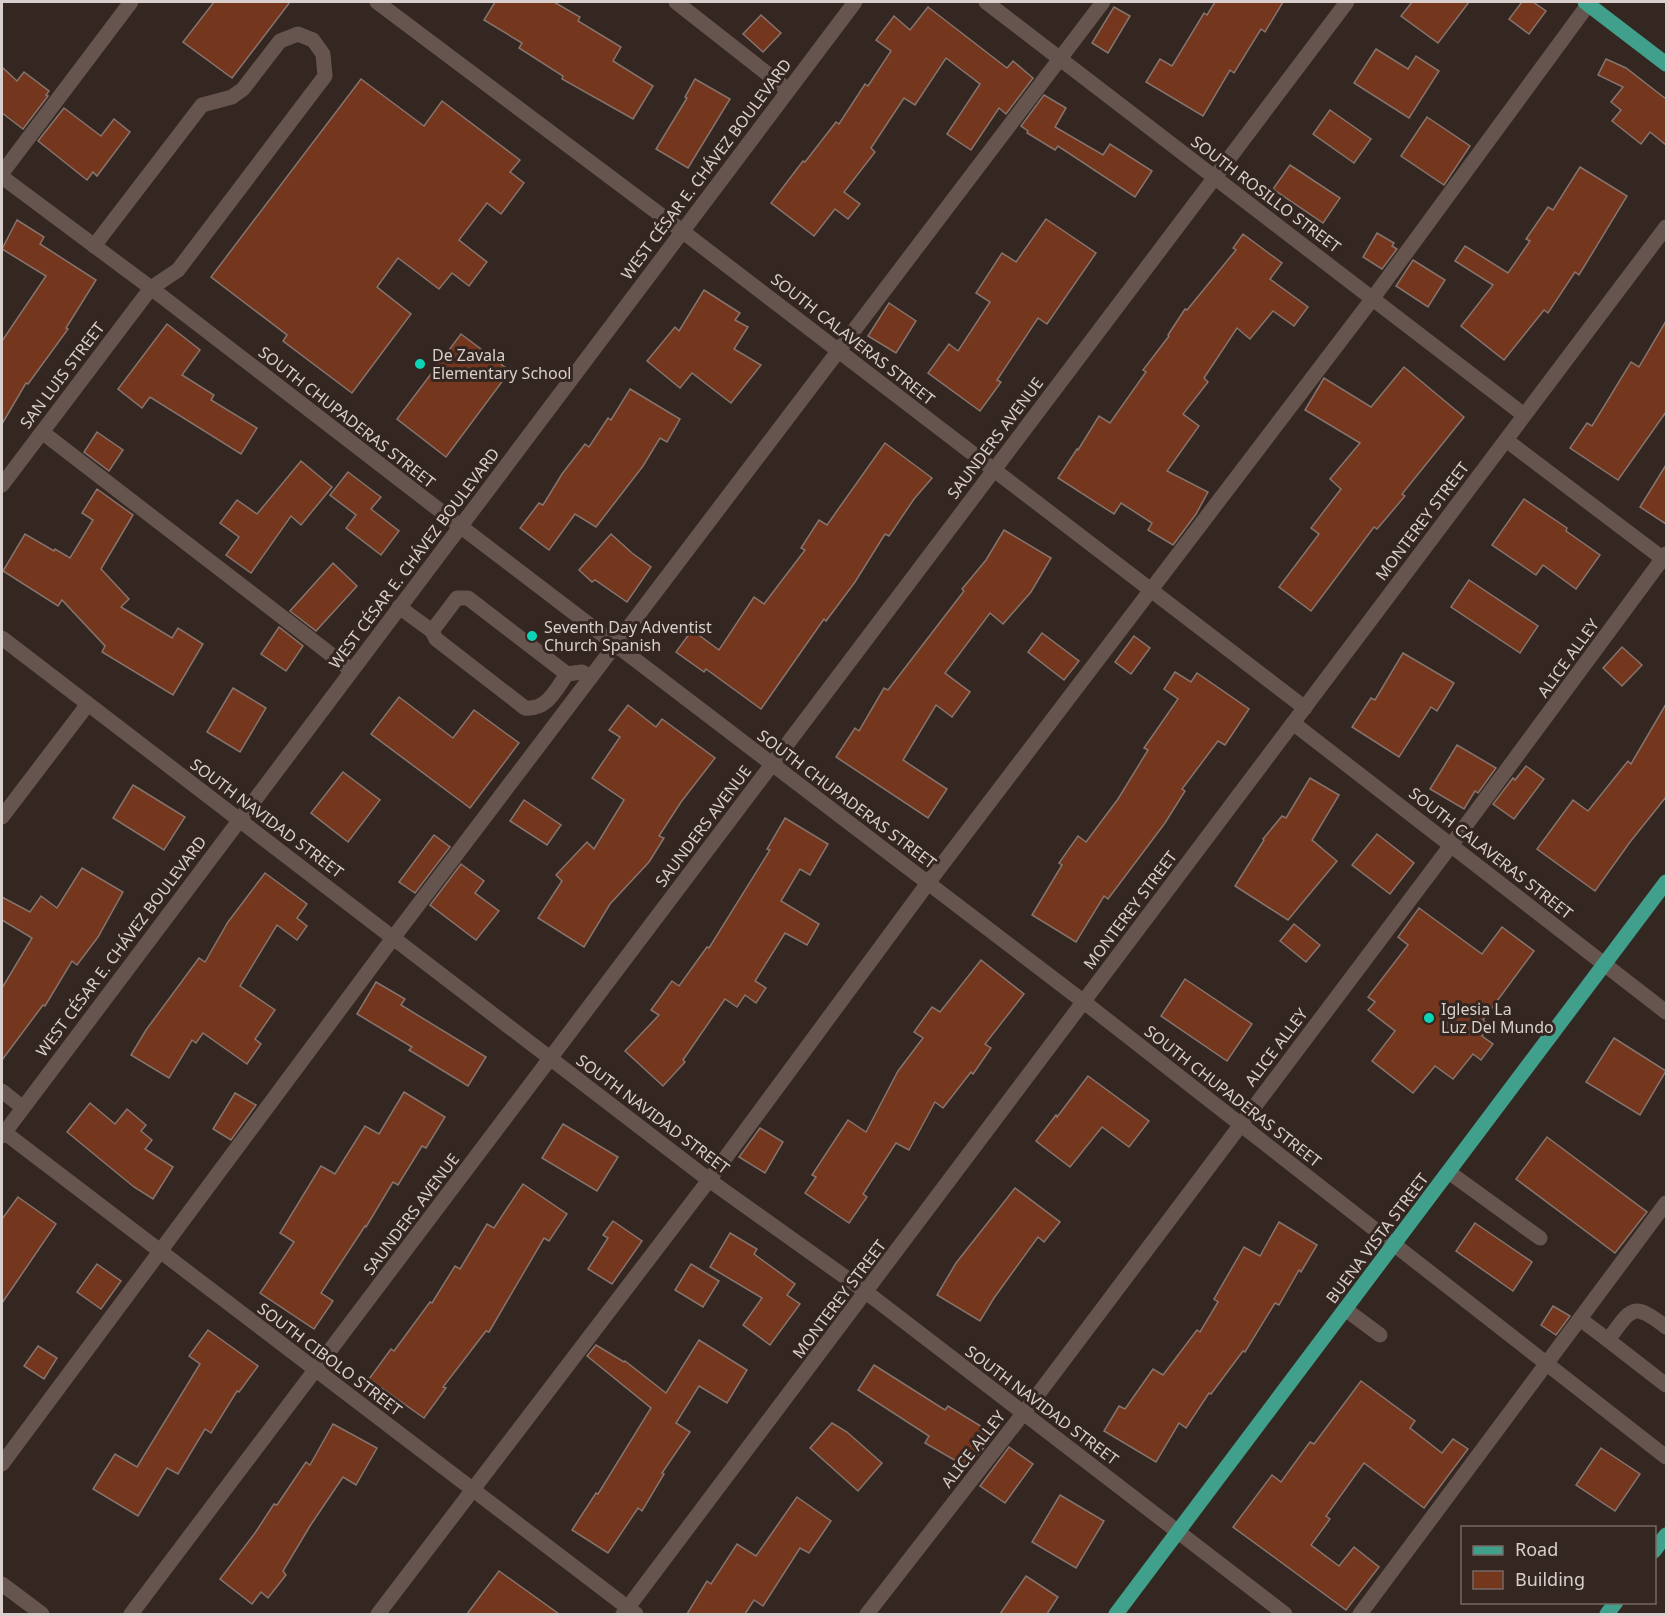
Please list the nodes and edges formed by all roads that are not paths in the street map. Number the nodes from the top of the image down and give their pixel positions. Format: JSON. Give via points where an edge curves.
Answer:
{"nodes":[{"id":1,"x":131,"y":2,"type":"edge"},
{"id":2,"x":378,"y":2,"type":"edge"},
{"id":3,"x":676,"y":2,"type":"edge"},
{"id":4,"x":855,"y":2,"type":"edge"},
{"id":5,"x":986,"y":2,"type":"edge"},
{"id":6,"x":1103,"y":2,"type":"edge"},
{"id":7,"x":1347,"y":2,"type":"edge"},
{"id":8,"x":1588,"y":2,"type":"edge"},
{"id":9,"x":1061,"y":59,"type":"junction"},
{"id":10,"x":1666,"y":64,"type":"edge"},
{"id":11,"x":788,"y":90,"type":"junction"},
{"id":12,"x":2,"y":175,"type":"edge"},
{"id":13,"x":1215,"y":178,"type":"junction"},
{"id":14,"x":1666,"y":227,"type":"edge"},
{"id":15,"x":682,"y":231,"type":"junction"},
{"id":16,"x":94,"y":246,"type":"junction"},
{"id":17,"x":151,"y":288,"type":"junction"},
{"id":18,"x":1373,"y":298,"type":"junction"},
{"id":19,"x":839,"y":351,"type":"junction"},
{"id":20,"x":1524,"y":415,"type":"junction"},
{"id":21,"x":42,"y":432,"type":"junction"},
{"id":22,"x":1506,"y":440,"type":"junction"},
{"id":23,"x":993,"y":470,"type":"junction"},
{"id":24,"x":2,"y":485,"type":"edge"},
{"id":25,"x":460,"y":526,"type":"junction"},
{"id":26,"x":1665,"y":558,"type":"edge"},
{"id":27,"x":1151,"y":590,"type":"junction"},
{"id":28,"x":399,"y":607,"type":"junction"},
{"id":29,"x":428,"y":628,"type":"junction"},
{"id":30,"x":2,"y":638,"type":"edge"},
{"id":31,"x":615,"y":645,"type":"junction"},
{"id":32,"x":351,"y":670,"type":"junction"},
{"id":33,"x":580,"y":674,"type":"junction"},
{"id":34,"x":88,"y":704,"type":"junction"},
{"id":35,"x":1305,"y":708,"type":"junction"},
{"id":36,"x":1293,"y":723,"type":"junction"},
{"id":37,"x":772,"y":765,"type":"junction"},
{"id":38,"x":2,"y":817,"type":"edge"},
{"id":39,"x":239,"y":819,"type":"junction"},
{"id":40,"x":1452,"y":844,"type":"junction"},
{"id":41,"x":1666,"y":882,"type":"edge"},
{"id":42,"x":928,"y":883,"type":"junction"},
{"id":43,"x":393,"y":938,"type":"junction"},
{"id":44,"x":1605,"y":964,"type":"junction"},
{"id":45,"x":1084,"y":1002,"type":"junction"},
{"id":46,"x":1666,"y":1012,"type":"edge"},
{"id":47,"x":550,"y":1058,"type":"junction"},
{"id":48,"x":2,"y":1091,"type":"edge"},
{"id":49,"x":22,"y":1107,"type":"junction"},
{"id":50,"x":1240,"y":1124,"type":"junction"},
{"id":51,"x":3,"y":1134,"type":"edge"},
{"id":52,"x":1450,"y":1173,"type":"junction"},
{"id":53,"x":709,"y":1180,"type":"junction"},
{"id":54,"x":1666,"y":1203,"type":"edge"},
{"id":55,"x":1540,"y":1238,"type":"dead end"},
{"id":56,"x":1395,"y":1245,"type":"junction"},
{"id":57,"x":160,"y":1253,"type":"junction"},
{"id":58,"x":866,"y":1292,"type":"junction"},
{"id":59,"x":1346,"y":1309,"type":"junction"},
{"id":60,"x":1580,"y":1319,"type":"junction"},
{"id":61,"x":1666,"y":1327,"type":"edge"},
{"id":62,"x":1380,"y":1335,"type":"dead end"},
{"id":63,"x":1608,"y":1340,"type":"junction"},
{"id":64,"x":1547,"y":1364,"type":"junction"},
{"id":65,"x":316,"y":1371,"type":"junction"},
{"id":66,"x":1666,"y":1385,"type":"edge"},
{"id":67,"x":1023,"y":1413,"type":"junction"},
{"id":68,"x":1666,"y":1457,"type":"edge"},
{"id":69,"x":2,"y":1464,"type":"edge"},
{"id":70,"x":472,"y":1489,"type":"junction"},
{"id":71,"x":1178,"y":1532,"type":"junction"},
{"id":72,"x":1666,"y":1535,"type":"edge"},
{"id":73,"x":1656,"y":1548,"type":"edge"},
{"id":74,"x":2,"y":1584,"type":"edge"},
{"id":75,"x":629,"y":1612,"type":"edge"},
{"id":76,"x":42,"y":1614,"type":"edge"},
{"id":77,"x":131,"y":1614,"type":"edge"},
{"id":78,"x":378,"y":1614,"type":"edge"},
{"id":79,"x":867,"y":1614,"type":"edge"},
{"id":80,"x":1116,"y":1614,"type":"edge"},
{"id":81,"x":1285,"y":1614,"type":"edge"},
{"id":82,"x":1360,"y":1614,"type":"edge"}],
"edges":[{"from":1,"to":12,"type":"street"},
{"from":2,"to":15,"type":"street","name":"SOUTH CALAVERAS STREET"},
{"from":3,"to":11,"type":"street"},
{"from":4,"to":11,"type":"street","name":"WEST CÉSAR E. CHÁVEZ BOULEVARD"},
{"from":5,"to":9,"type":"street","name":"SOUTH ROSILLO STREET"},
{"from":6,"to":9,"type":"street"},
{"from":7,"to":13,"type":"street","name":"SAUNDERS AVENUE"},
{"from":8,"to":10,"type":"main road"},
{"from":8,"to":18,"type":"street"},
{"from":9,"to":13,"type":"street","name":"SOUTH ROSILLO STREET"},
{"from":9,"to":19,"type":"street"},
{"from":11,"to":15,"type":"street","name":"WEST CÉSAR E. CHÁVEZ BOULEVARD"},
{"from":12,"to":16,"type":"street","name":"SOUTH CHUPADERAS STREET"},
{"from":13,"to":18,"type":"street","name":"SOUTH ROSILLO STREET"},
{"from":13,"to":23,"type":"street","name":"SAUNDERS AVENUE"},
{"from":14,"to":20,"type":"street","name":"MONTEREY STREET"},
{"from":15,"to":19,"type":"street","name":"SOUTH CALAVERAS STREET"},
{"from":15,"to":25,"type":"street","name":"WEST CÉSAR E. CHÁVEZ BOULEVARD"},
{"from":16,"to":17,"type":"street","name":"SOUTH CHUPADERAS STREET"},
{"from":16,"to":17,"type":"street","name":"SAN LUIS STREET","via":[[202,105],[232,97],[243,88],[280,41],[298,34],[313,40],[323,54],[325,76],[178,270]]},
{"from":17,"to":21,"type":"street","name":"SAN LUIS STREET"},
{"from":17,"to":25,"type":"street","name":"SOUTH CHUPADERAS STREET"},
{"from":18,"to":20,"type":"street","name":"SOUTH ROSILLO STREET"},
{"from":18,"to":27,"type":"street"},
{"from":19,"to":23,"type":"street","name":"SOUTH CALAVERAS STREET"},
{"from":19,"to":31,"type":"street"},
{"from":20,"to":22,"type":"street","name":"MONTEREY STREET"},
{"from":21,"to":24,"type":"street","name":"SAN LUIS STREET"},
{"from":21,"to":32,"type":"street"},
{"from":22,"to":26,"type":"street"},
{"from":22,"to":35,"type":"street","name":"MONTEREY STREET"},
{"from":23,"to":27,"type":"street","name":"SOUTH CALAVERAS STREET"},
{"from":23,"to":37,"type":"street","name":"SAUNDERS AVENUE"},
{"from":25,"to":28,"type":"street","name":"WEST CÉSAR E. CHÁVEZ BOULEVARD"},
{"from":25,"to":31,"type":"street","name":"SOUTH CHUPADERAS STREET"},
{"from":26,"to":40,"type":"street","name":"ALICE ALLEY"},
{"from":27,"to":35,"type":"street","name":"SOUTH CALAVERAS STREET"},
{"from":27,"to":42,"type":"street"},
{"from":28,"to":29,"type":"street"},
{"from":28,"to":32,"type":"street","name":"WEST CÉSAR E. CHÁVEZ BOULEVARD"},
{"from":29,"to":33,"type":"street","via":[[457,598],[468,598]]},
{"from":29,"to":33,"type":"street","via":[[436,639],[525,708],[536,709]]},
{"from":30,"to":34,"type":"street","name":"SOUTH NAVIDAD STREET"},
{"from":31,"to":33,"type":"street"},
{"from":31,"to":37,"type":"street","name":"SOUTH CHUPADERAS STREET"},
{"from":32,"to":39,"type":"street","name":"WEST CÉSAR E. CHÁVEZ BOULEVARD"},
{"from":33,"to":43,"type":"street"},
{"from":34,"to":38,"type":"street"},
{"from":34,"to":39,"type":"street","name":"SOUTH NAVIDAD STREET"},
{"from":35,"to":36,"type":"street","name":"MONTEREY STREET"},
{"from":36,"to":40,"type":"street","name":"SOUTH CALAVERAS STREET"},
{"from":36,"to":45,"type":"street","name":"MONTEREY STREET"},
{"from":37,"to":42,"type":"street","name":"SOUTH CHUPADERAS STREET"},
{"from":37,"to":47,"type":"street","name":"SAUNDERS AVENUE"},
{"from":39,"to":43,"type":"street","name":"SOUTH NAVIDAD STREET"},
{"from":39,"to":49,"type":"street","name":"WEST CÉSAR E. CHÁVEZ BOULEVARD"},
{"from":40,"to":44,"type":"street","name":"SOUTH CALAVERAS STREET"},
{"from":40,"to":50,"type":"street","name":"ALICE ALLEY"},
{"from":41,"to":44,"type":"main road","name":"BUENA VISTA STREET"},
{"from":42,"to":45,"type":"street","name":"SOUTH CHUPADERAS STREET"},
{"from":42,"to":53,"type":"street"},
{"from":43,"to":47,"type":"street","name":"SOUTH NAVIDAD STREET"},
{"from":43,"to":57,"type":"street"},
{"from":44,"to":46,"type":"street","name":"SOUTH CALAVERAS STREET"},
{"from":44,"to":52,"type":"main road","name":"BUENA VISTA STREET"},
{"from":45,"to":50,"type":"street","name":"SOUTH CHUPADERAS STREET"},
{"from":45,"to":58,"type":"street","name":"MONTEREY STREET"},
{"from":47,"to":53,"type":"street","name":"SOUTH NAVIDAD STREET"},
{"from":47,"to":65,"type":"street","name":"SAUNDERS AVENUE"},
{"from":48,"to":49,"type":"street"},
{"from":49,"to":51,"type":"street","name":"WEST CÉSAR E. CHÁVEZ BOULEVARD"},
{"from":50,"to":56,"type":"street","name":"SOUTH CHUPADERAS STREET"},
{"from":50,"to":67,"type":"street","name":"ALICE ALLEY"},
{"from":51,"to":57,"type":"street","name":"SOUTH CIBOLO STREET"},
{"from":52,"to":55,"type":"street"},
{"from":52,"to":56,"type":"main road","name":"BUENA VISTA STREET"},
{"from":53,"to":58,"type":"street","name":"SOUTH NAVIDAD STREET"},
{"from":53,"to":70,"type":"street"},
{"from":54,"to":60,"type":"street"},
{"from":56,"to":59,"type":"main road","name":"BUENA VISTA STREET"},
{"from":56,"to":64,"type":"street","name":"SOUTH CHUPADERAS STREET"},
{"from":57,"to":65,"type":"street","name":"SOUTH CIBOLO STREET"},
{"from":57,"to":69,"type":"street"},
{"from":58,"to":67,"type":"street","name":"SOUTH NAVIDAD STREET"},
{"from":58,"to":75,"type":"street","name":"MONTEREY STREET"},
{"from":59,"to":62,"type":"street"},
{"from":59,"to":71,"type":"main road","name":"BUENA VISTA STREET"},
{"from":60,"to":63,"type":"street"},
{"from":60,"to":64,"type":"street"},
{"from":61,"to":63,"type":"street","via":[[1646,1311],[1636,1311],[1627,1314]]},
{"from":63,"to":66,"type":"street"},
{"from":64,"to":68,"type":"street","name":"SOUTH CHUPADERAS STREET"},
{"from":64,"to":82,"type":"street"},
{"from":65,"to":70,"type":"street","name":"SOUTH CIBOLO STREET"},
{"from":65,"to":77,"type":"street","name":"SAUNDERS AVENUE"},
{"from":67,"to":71,"type":"street","name":"SOUTH NAVIDAD STREET"},
{"from":67,"to":79,"type":"street","name":"ALICE ALLEY"},
{"from":70,"to":75,"type":"street","name":"SOUTH CIBOLO STREET"},
{"from":70,"to":78,"type":"street"},
{"from":71,"to":80,"type":"main road","name":"BUENA VISTA STREET"},
{"from":71,"to":81,"type":"street","name":"SOUTH NAVIDAD STREET"},
{"from":72,"to":73,"type":"main road"},
{"from":74,"to":76,"type":"street"}]}
